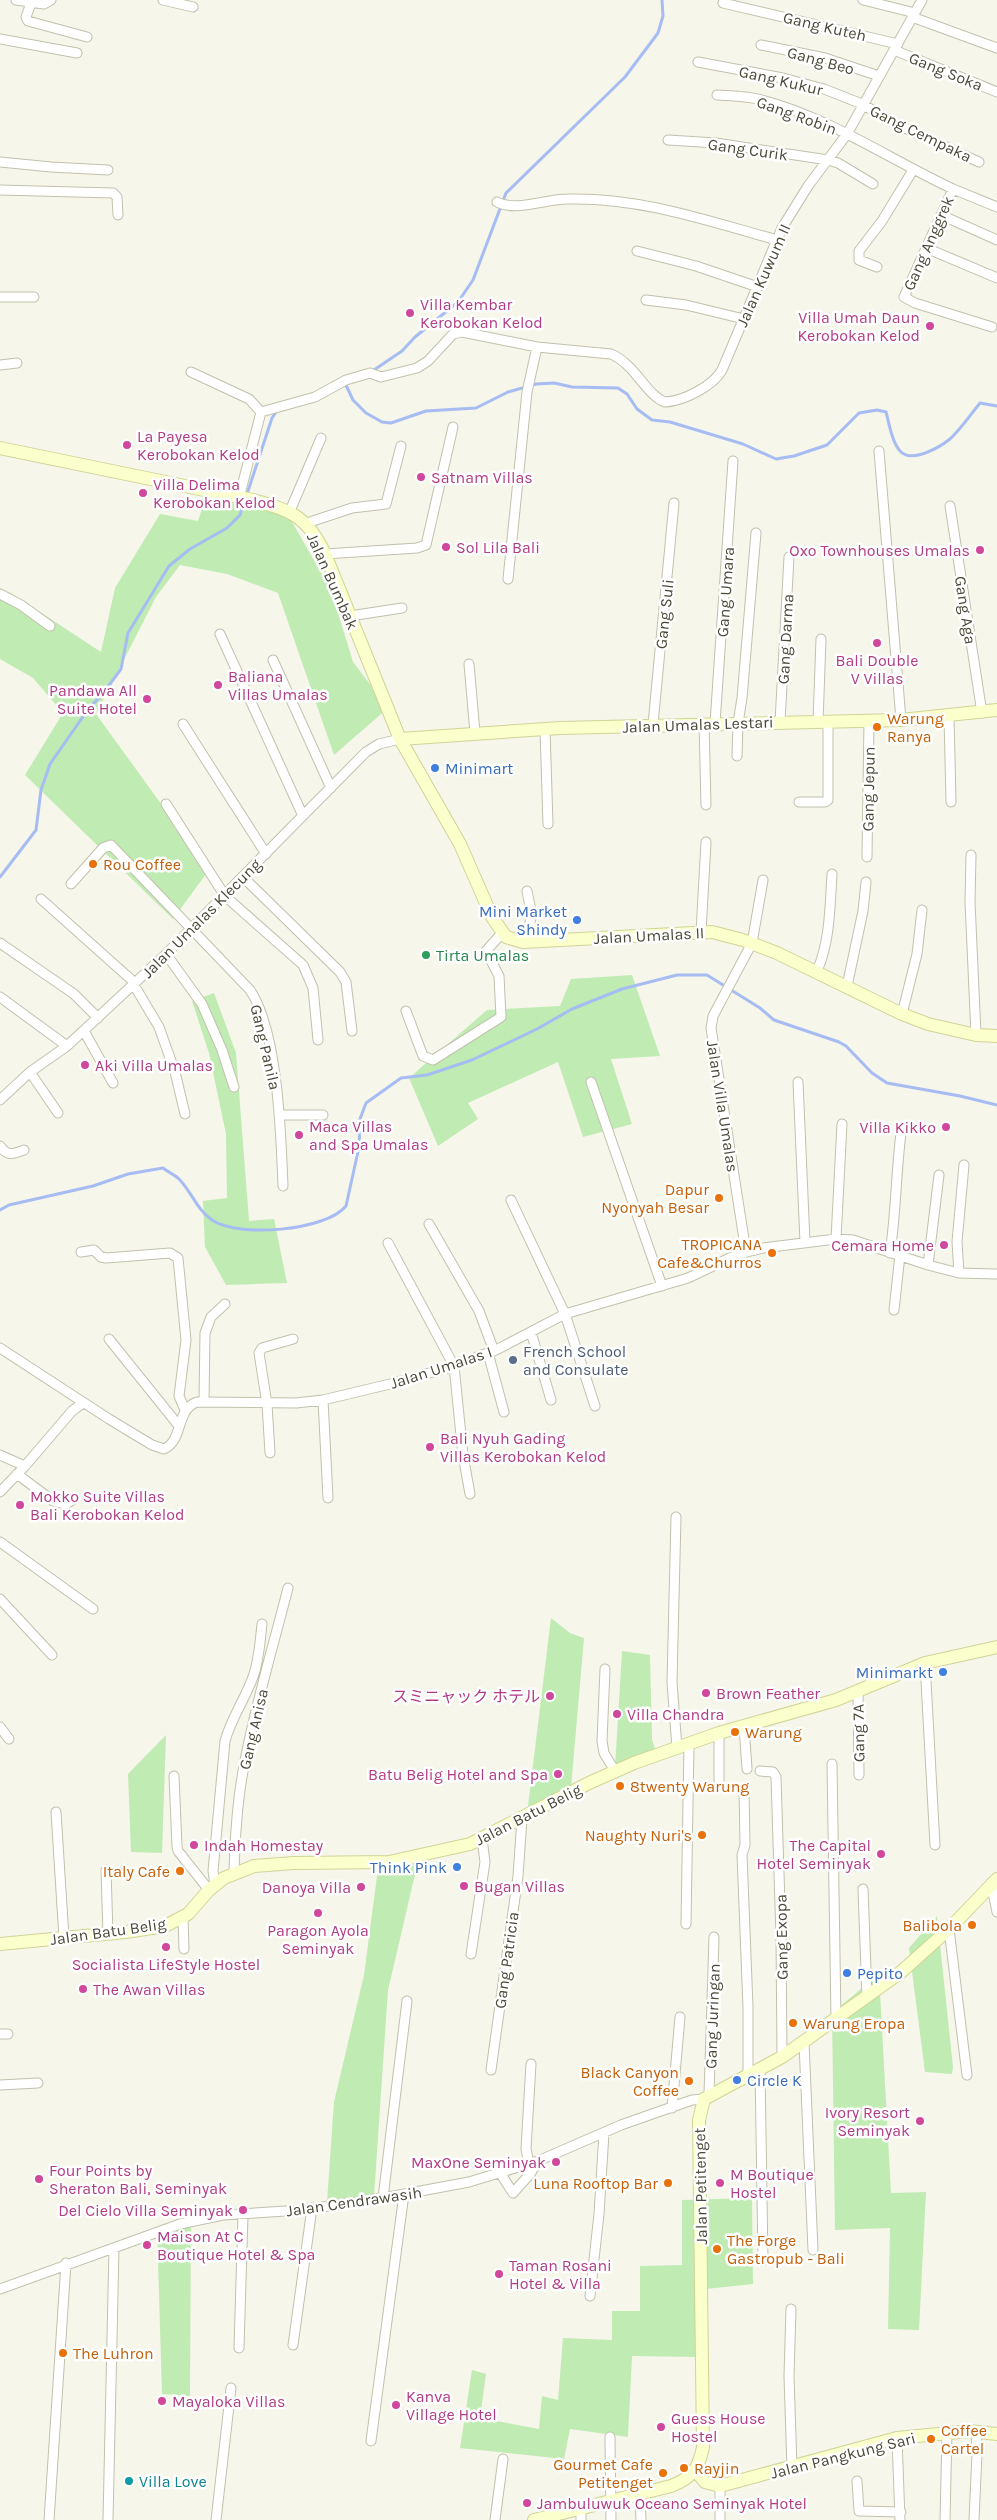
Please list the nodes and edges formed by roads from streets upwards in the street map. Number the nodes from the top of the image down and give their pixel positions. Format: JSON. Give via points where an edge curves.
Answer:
{"nodes":[{"id":1,"x":16,"y":0,"type":"edge"},
{"id":2,"x":51,"y":0,"type":"edge"},
{"id":3,"x":163,"y":0,"type":"edge"},
{"id":4,"x":863,"y":0,"type":"edge"},
{"id":5,"x":922,"y":0,"type":"edge"},
{"id":6,"x":722,"y":3,"type":"dead end"},
{"id":7,"x":31,"y":4,"type":"junction"},
{"id":8,"x":193,"y":7,"type":"dead end"},
{"id":9,"x":914,"y":15,"type":"junction"},
{"id":10,"x":87,"y":38,"type":"dead end"},
{"id":11,"x":0,"y":39,"type":"edge"},
{"id":12,"x":761,"y":45,"type":"dead end"},
{"id":13,"x":896,"y":47,"type":"junction"},
{"id":14,"x":997,"y":48,"type":"edge"},
{"id":15,"x":77,"y":53,"type":"dead end"},
{"id":16,"x":698,"y":62,"type":"dead end"},
{"id":17,"x":879,"y":76,"type":"junction"},
{"id":18,"x":997,"y":92,"type":"edge"},
{"id":19,"x":717,"y":95,"type":"dead end"},
{"id":20,"x":862,"y":104,"type":"junction"},
{"id":21,"x":847,"y":134,"type":"junction"},
{"id":22,"x":668,"y":140,"type":"dead end"},
{"id":23,"x":828,"y":160,"type":"junction"},
{"id":24,"x":0,"y":162,"type":"edge"},
{"id":25,"x":979,"y":162,"type":"dead end"},
{"id":26,"x":108,"y":170,"type":"dead end"},
{"id":27,"x":913,"y":170,"type":"junction"},
{"id":28,"x":873,"y":184,"type":"dead end"},
{"id":29,"x":953,"y":189,"type":"junction"},
{"id":30,"x":0,"y":190,"type":"edge"},
{"id":31,"x":497,"y":202,"type":"dead end"},
{"id":32,"x":997,"y":207,"type":"edge"},
{"id":33,"x":118,"y":215,"type":"dead end"},
{"id":34,"x":941,"y":215,"type":"junction"},
{"id":35,"x":777,"y":240,"type":"junction"},
{"id":36,"x":997,"y":240,"type":"edge"},
{"id":37,"x":926,"y":248,"type":"junction"},
{"id":38,"x":638,"y":251,"type":"dead end"},
{"id":39,"x":877,"y":267,"type":"dead end"},
{"id":40,"x":997,"y":278,"type":"edge"},
{"id":41,"x":758,"y":287,"type":"junction"},
{"id":42,"x":0,"y":297,"type":"edge"},
{"id":43,"x":34,"y":297,"type":"dead end"},
{"id":44,"x":646,"y":300,"type":"dead end"},
{"id":45,"x":744,"y":319,"type":"junction"},
{"id":46,"x":992,"y":327,"type":"dead end"},
{"id":47,"x":537,"y":347,"type":"junction"},
{"id":48,"x":18,"y":363,"type":"dead end"},
{"id":49,"x":0,"y":365,"type":"edge"},
{"id":50,"x":191,"y":372,"type":"dead end"},
{"id":51,"x":260,"y":412,"type":"junction"},
{"id":52,"x":453,"y":427,"type":"dead end"},
{"id":53,"x":321,"y":438,"type":"dead end"},
{"id":54,"x":401,"y":446,"type":"dead end"},
{"id":55,"x":0,"y":448,"type":"edge"},
{"id":56,"x":879,"y":451,"type":"dead end"},
{"id":57,"x":733,"y":461,"type":"dead end"},
{"id":58,"x":239,"y":498,"type":"junction"},
{"id":59,"x":674,"y":503,"type":"dead end"},
{"id":60,"x":950,"y":506,"type":"dead end"},
{"id":61,"x":290,"y":511,"type":"junction"},
{"id":62,"x":307,"y":524,"type":"junction"},
{"id":63,"x":756,"y":533,"type":"dead end"},
{"id":64,"x":325,"y":554,"type":"junction"},
{"id":65,"x":789,"y":557,"type":"dead end"},
{"id":66,"x":508,"y":579,"type":"dead end"},
{"id":67,"x":0,"y":594,"type":"edge"},
{"id":68,"x":402,"y":608,"type":"dead end"},
{"id":69,"x":350,"y":616,"type":"junction"},
{"id":70,"x":50,"y":626,"type":"dead end"},
{"id":71,"x":220,"y":634,"type":"dead end"},
{"id":72,"x":821,"y":639,"type":"dead end"},
{"id":73,"x":273,"y":660,"type":"dead end"},
{"id":74,"x":469,"y":664,"type":"dead end"},
{"id":75,"x":997,"y":710,"type":"edge"},
{"id":76,"x":982,"y":713,"type":"junction"},
{"id":77,"x":949,"y":717,"type":"junction"},
{"id":78,"x":901,"y":720,"type":"junction"},
{"id":79,"x":780,"y":722,"type":"junction"},
{"id":80,"x":823,"y":722,"type":"junction"},
{"id":81,"x":869,"y":722,"type":"junction"},
{"id":82,"x":709,"y":723,"type":"junction"},
{"id":83,"x":738,"y":723,"type":"junction"},
{"id":84,"x":183,"y":724,"type":"dead end"},
{"id":85,"x":654,"y":724,"type":"junction"},
{"id":86,"x":545,"y":729,"type":"junction"},
{"id":87,"x":476,"y":733,"type":"junction"},
{"id":88,"x":400,"y":739,"type":"junction"},
{"id":89,"x":738,"y":756,"type":"dead end"},
{"id":90,"x":331,"y":788,"type":"junction"},
{"id":91,"x":799,"y":802,"type":"dead end"},
{"id":92,"x":951,"y":802,"type":"dead end"},
{"id":93,"x":166,"y":804,"type":"dead end"},
{"id":94,"x":706,"y":805,"type":"dead end"},
{"id":95,"x":303,"y":816,"type":"junction"},
{"id":96,"x":548,"y":824,"type":"dead end"},
{"id":97,"x":706,"y":842,"type":"dead end"},
{"id":98,"x":266,"y":854,"type":"junction"},
{"id":99,"x":971,"y":855,"type":"dead end"},
{"id":100,"x":867,"y":856,"type":"dead end"},
{"id":101,"x":832,"y":874,"type":"dead end"},
{"id":102,"x":243,"y":877,"type":"junction"},
{"id":103,"x":763,"y":880,"type":"dead end"},
{"id":104,"x":866,"y":882,"type":"dead end"},
{"id":105,"x":71,"y":884,"type":"dead end"},
{"id":106,"x":527,"y":891,"type":"dead end"},
{"id":107,"x":225,"y":896,"type":"junction"},
{"id":108,"x":41,"y":899,"type":"dead end"},
{"id":109,"x":922,"y":910,"type":"dead end"},
{"id":110,"x":191,"y":929,"type":"junction"},
{"id":111,"x":701,"y":932,"type":"junction"},
{"id":112,"x":502,"y":933,"type":"junction"},
{"id":113,"x":528,"y":942,"type":"junction"},
{"id":114,"x":0,"y":943,"type":"edge"},
{"id":115,"x":752,"y":943,"type":"junction"},
{"id":116,"x":166,"y":954,"type":"junction"},
{"id":117,"x":817,"y":971,"type":"junction"},
{"id":118,"x":134,"y":984,"type":"junction"},
{"id":119,"x":847,"y":986,"type":"junction"},
{"id":120,"x":0,"y":997,"type":"edge"},
{"id":121,"x":406,"y":1011,"type":"dead end"},
{"id":122,"x":902,"y":1014,"type":"junction"},
{"id":123,"x":98,"y":1018,"type":"junction"},
{"id":124,"x":84,"y":1031,"type":"junction"},
{"id":125,"x":352,"y":1031,"type":"dead end"},
{"id":126,"x":976,"y":1035,"type":"junction"},
{"id":127,"x":997,"y":1036,"type":"edge"},
{"id":128,"x":318,"y":1040,"type":"dead end"},
{"id":129,"x":67,"y":1046,"type":"junction"},
{"id":130,"x":30,"y":1072,"type":"junction"},
{"id":131,"x":591,"y":1082,"type":"dead end"},
{"id":132,"x":798,"y":1082,"type":"dead end"},
{"id":133,"x":112,"y":1083,"type":"dead end"},
{"id":134,"x":234,"y":1087,"type":"dead end"},
{"id":135,"x":1,"y":1099,"type":"edge"},
{"id":136,"x":58,"y":1113,"type":"dead end"},
{"id":137,"x":185,"y":1114,"type":"dead end"},
{"id":138,"x":280,"y":1115,"type":"junction"},
{"id":139,"x":323,"y":1115,"type":"dead end"},
{"id":140,"x":842,"y":1124,"type":"dead end"},
{"id":141,"x":901,"y":1133,"type":"dead end"},
{"id":142,"x":0,"y":1146,"type":"edge"},
{"id":143,"x":24,"y":1150,"type":"dead end"},
{"id":144,"x":964,"y":1165,"type":"dead end"},
{"id":145,"x":939,"y":1175,"type":"dead end"},
{"id":146,"x":284,"y":1186,"type":"dead end"},
{"id":147,"x":511,"y":1200,"type":"dead end"},
{"id":148,"x":430,"y":1224,"type":"dead end"},
{"id":149,"x":836,"y":1239,"type":"junction"},
{"id":150,"x":805,"y":1242,"type":"junction"},
{"id":151,"x":388,"y":1243,"type":"dead end"},
{"id":152,"x":82,"y":1252,"type":"dead end"},
{"id":153,"x":746,"y":1252,"type":"junction"},
{"id":154,"x":895,"y":1254,"type":"junction"},
{"id":155,"x":928,"y":1266,"type":"junction"},
{"id":156,"x":959,"y":1273,"type":"junction"},
{"id":157,"x":997,"y":1274,"type":"edge"},
{"id":158,"x":662,"y":1286,"type":"junction"},
{"id":159,"x":225,"y":1304,"type":"dead end"},
{"id":160,"x":894,"y":1310,"type":"dead end"},
{"id":161,"x":565,"y":1314,"type":"junction"},
{"id":162,"x":531,"y":1332,"type":"junction"},
{"id":163,"x":110,"y":1339,"type":"dead end"},
{"id":164,"x":293,"y":1339,"type":"dead end"},
{"id":165,"x":0,"y":1348,"type":"edge"},
{"id":166,"x":491,"y":1352,"type":"junction"},
{"id":167,"x":454,"y":1366,"type":"junction"},
{"id":168,"x":323,"y":1400,"type":"junction"},
{"id":169,"x":551,"y":1400,"type":"dead end"},
{"id":170,"x":204,"y":1401,"type":"junction"},
{"id":171,"x":83,"y":1403,"type":"junction"},
{"id":172,"x":267,"y":1404,"type":"junction"},
{"id":173,"x":595,"y":1406,"type":"dead end"},
{"id":174,"x":185,"y":1410,"type":"junction"},
{"id":175,"x":504,"y":1412,"type":"dead end"},
{"id":176,"x":179,"y":1426,"type":"junction"},
{"id":177,"x":270,"y":1453,"type":"dead end"},
{"id":178,"x":0,"y":1455,"type":"edge"},
{"id":179,"x":25,"y":1466,"type":"junction"},
{"id":180,"x":16,"y":1474,"type":"junction"},
{"id":181,"x":0,"y":1478,"type":"edge"},
{"id":182,"x":9,"y":1482,"type":"junction"},
{"id":183,"x":0,"y":1492,"type":"edge"},
{"id":184,"x":470,"y":1494,"type":"dead end"},
{"id":185,"x":328,"y":1498,"type":"dead end"},
{"id":186,"x":74,"y":1499,"type":"dead end"},
{"id":187,"x":676,"y":1517,"type":"dead end"},
{"id":188,"x":0,"y":1542,"type":"edge"},
{"id":189,"x":288,"y":1588,"type":"dead end"},
{"id":190,"x":0,"y":1599,"type":"edge"},
{"id":191,"x":94,"y":1609,"type":"dead end"},
{"id":192,"x":262,"y":1624,"type":"dead end"},
{"id":193,"x":997,"y":1647,"type":"edge"},
{"id":194,"x":52,"y":1655,"type":"dead end"},
{"id":195,"x":925,"y":1663,"type":"junction"},
{"id":196,"x":605,"y":1669,"type":"dead end"},
{"id":197,"x":858,"y":1691,"type":"junction"},
{"id":198,"x":744,"y":1726,"type":"junction"},
{"id":199,"x":0,"y":1727,"type":"edge"},
{"id":200,"x":719,"y":1734,"type":"junction"},
{"id":201,"x":8,"y":1739,"type":"dead end"},
{"id":202,"x":683,"y":1746,"type":"junction"},
{"id":203,"x":832,"y":1764,"type":"dead end"},
{"id":204,"x":748,"y":1769,"type":"dead end"},
{"id":205,"x":615,"y":1771,"type":"junction"},
{"id":206,"x":760,"y":1771,"type":"dead end"},
{"id":207,"x":859,"y":1775,"type":"dead end"},
{"id":208,"x":174,"y":1776,"type":"dead end"},
{"id":209,"x":719,"y":1780,"type":"dead end"},
{"id":210,"x":744,"y":1790,"type":"dead end"},
{"id":211,"x":56,"y":1812,"type":"dead end"},
{"id":212,"x":522,"y":1819,"type":"junction"},
{"id":213,"x":482,"y":1838,"type":"junction"},
{"id":214,"x":935,"y":1845,"type":"dead end"},
{"id":215,"x":106,"y":1870,"type":"dead end"},
{"id":216,"x":234,"y":1872,"type":"junction"},
{"id":217,"x":994,"y":1881,"type":"edge"},
{"id":218,"x":212,"y":1887,"type":"junction"},
{"id":219,"x":863,"y":1889,"type":"dead end"},
{"id":220,"x":997,"y":1912,"type":"edge"},
{"id":221,"x":183,"y":1917,"type":"junction"},
{"id":222,"x":686,"y":1924,"type":"dead end"},
{"id":223,"x":949,"y":1929,"type":"junction"},
{"id":224,"x":108,"y":1934,"type":"junction"},
{"id":225,"x":714,"y":1937,"type":"dead end"},
{"id":226,"x":64,"y":1938,"type":"junction"},
{"id":227,"x":0,"y":1944,"type":"edge"},
{"id":228,"x":184,"y":1949,"type":"dead end"},
{"id":229,"x":471,"y":1954,"type":"dead end"},
{"id":230,"x":867,"y":1996,"type":"junction"},
{"id":231,"x":407,"y":2001,"type":"dead end"},
{"id":232,"x":680,"y":2017,"type":"dead end"},
{"id":233,"x":836,"y":2019,"type":"junction"},
{"id":234,"x":804,"y":2043,"type":"junction"},
{"id":235,"x":782,"y":2057,"type":"junction"},
{"id":236,"x":531,"y":2064,"type":"dead end"},
{"id":237,"x":760,"y":2069,"type":"junction"},
{"id":238,"x":491,"y":2070,"type":"dead end"},
{"id":239,"x":967,"y":2075,"type":"dead end"},
{"id":240,"x":748,"y":2076,"type":"junction"},
{"id":241,"x":38,"y":2083,"type":"dead end"},
{"id":242,"x":0,"y":2085,"type":"edge"},
{"id":243,"x":706,"y":2097,"type":"junction"},
{"id":244,"x":672,"y":2108,"type":"junction"},
{"id":245,"x":604,"y":2133,"type":"junction"},
{"id":246,"x":533,"y":2162,"type":"junction"},
{"id":247,"x":500,"y":2174,"type":"junction"},
{"id":248,"x":404,"y":2194,"type":"junction"},
{"id":249,"x":384,"y":2198,"type":"junction"},
{"id":250,"x":312,"y":2208,"type":"junction"},
{"id":251,"x":243,"y":2215,"type":"junction"},
{"id":252,"x":114,"y":2248,"type":"junction"},
{"id":253,"x":813,"y":2250,"type":"dead end"},
{"id":254,"x":763,"y":2261,"type":"dead end"},
{"id":255,"x":66,"y":2263,"type":"junction"},
{"id":256,"x":0,"y":2289,"type":"edge"},
{"id":257,"x":590,"y":2296,"type":"dead end"},
{"id":258,"x":791,"y":2309,"type":"dead end"},
{"id":259,"x":293,"y":2345,"type":"dead end"},
{"id":260,"x":239,"y":2348,"type":"dead end"},
{"id":261,"x":230,"y":2388,"type":"dead end"},
{"id":262,"x":976,"y":2431,"type":"junction"},
{"id":263,"x":947,"y":2432,"type":"junction"},
{"id":264,"x":997,"y":2434,"type":"edge"},
{"id":265,"x":610,"y":2438,"type":"dead end"},
{"id":266,"x":898,"y":2438,"type":"junction"},
{"id":267,"x":371,"y":2441,"type":"dead end"},
{"id":268,"x":503,"y":2459,"type":"dead end"},
{"id":269,"x":792,"y":2468,"type":"junction"},
{"id":270,"x":696,"y":2471,"type":"junction"},
{"id":271,"x":857,"y":2481,"type":"dead end"},
{"id":272,"x":720,"y":2486,"type":"junction"},
{"id":273,"x":640,"y":2495,"type":"junction"},
{"id":274,"x":610,"y":2502,"type":"junction"},
{"id":275,"x":581,"y":2514,"type":"edge"},
{"id":276,"x":859,"y":2516,"type":"edge"},
{"id":277,"x":900,"y":2516,"type":"edge"},
{"id":278,"x":551,"y":2517,"type":"edge"},
{"id":279,"x":49,"y":2520,"type":"edge"},
{"id":280,"x":108,"y":2520,"type":"edge"},
{"id":281,"x":216,"y":2520,"type":"edge"},
{"id":282,"x":496,"y":2520,"type":"edge"},
{"id":283,"x":534,"y":2520,"type":"edge"},
{"id":284,"x":611,"y":2520,"type":"edge"},
{"id":285,"x":641,"y":2520,"type":"edge"},
{"id":286,"x":720,"y":2520,"type":"edge"},
{"id":287,"x":945,"y":2520,"type":"edge"},
{"id":288,"x":974,"y":2520,"type":"edge"}],
"edges":[{"from":1,"to":7,"type":"street"},
{"from":2,"to":7,"type":"street","via":[[44,4]]},
{"from":3,"to":8,"type":"street"},
{"from":4,"to":9,"type":"street"},
{"from":5,"to":9,"type":"street","name":"Jalan Kuwum II"},
{"from":6,"to":13,"type":"street","name":"Gang Kuteh"},
{"from":7,"to":10,"type":"street","via":[[26,19],[30,22]]},
{"from":9,"to":13,"type":"street","name":"Jalan Kuwum II"},
{"from":9,"to":14,"type":"street"},
{"from":11,"to":15,"type":"street"},
{"from":12,"to":17,"type":"street","name":"Gang Beo","via":[[825,58]]},
{"from":13,"to":17,"type":"street","name":"Jalan Kuwum II"},
{"from":13,"to":18,"type":"street","name":"Gang Soka"},
{"from":16,"to":20,"type":"street","name":"Gang Kukur","via":[[783,78]]},
{"from":17,"to":20,"type":"street","name":"Jalan Kuwum II"},
{"from":19,"to":21,"type":"street","name":"Gang Robin","via":[[763,100]]},
{"from":20,"to":21,"type":"street","name":"Jalan Kuwum II"},
{"from":20,"to":25,"type":"street","name":"Gang Cempaka","via":[[896,124]]},
{"from":21,"to":23,"type":"street","name":"Jalan Kuwum II"},
{"from":21,"to":27,"type":"street","name":"Gang Anggrek"},
{"from":22,"to":23,"type":"street","name":"Gang Curik","via":[[716,143]]},
{"from":23,"to":28,"type":"street","name":"Gang Curik"},
{"from":23,"to":35,"type":"street","name":"Jalan Kuwum II","via":[[808,186]]},
{"from":24,"to":26,"type":"street"},
{"from":27,"to":29,"type":"street","name":"Gang Anggrek"},
{"from":27,"to":39,"type":"street","via":[[859,251],[859,260]]},
{"from":29,"to":32,"type":"street"},
{"from":29,"to":34,"type":"street","name":"Gang Anggrek"},
{"from":30,"to":33,"type":"street","via":[[114,193]]},
{"from":31,"to":35,"type":"street","via":[[515,207],[544,200],[632,202]]},
{"from":34,"to":36,"type":"street"},
{"from":34,"to":37,"type":"street","name":"Gang Anggrek"},
{"from":35,"to":41,"type":"street","name":"Jalan Kuwum II"},
{"from":37,"to":40,"type":"street"},
{"from":37,"to":46,"type":"street","name":"Gang Anggrek","via":[[904,297]]},
{"from":38,"to":41,"type":"street"},
{"from":41,"to":45,"type":"street","name":"Jalan Kuwum II"},
{"from":42,"to":43,"type":"street"},
{"from":44,"to":45,"type":"street","via":[[686,304]]},
{"from":45,"to":47,"type":"street","name":"Jalan Kuwum II","via":[[714,382],[668,402],[660,400],[630,366],[616,356]]},
{"from":47,"to":51,"type":"street","name":"Jalan Kuwum II","via":[[458,332],[424,364],[380,377],[370,373],[346,380],[315,397]]},
{"from":47,"to":66,"type":"street","via":[[526,392]]},
{"from":48,"to":49,"type":"street"},
{"from":50,"to":51,"type":"street","via":[[249,399]]},
{"from":51,"to":58,"type":"street"},
{"from":52,"to":64,"type":"street","via":[[426,544],[417,548]]},
{"from":53,"to":61,"type":"street"},
{"from":54,"to":62,"type":"street","via":[[386,504],[352,508]]},
{"from":55,"to":58,"type":"street","name":"Jalan Bumbak"},
{"from":56,"to":78,"type":"street"},
{"from":57,"to":82,"type":"street","name":"Gang Umara"},
{"from":58,"to":61,"type":"street","name":"Jalan Bumbak"},
{"from":59,"to":85,"type":"street","name":"Gang Suli"},
{"from":60,"to":76,"type":"street","name":"Gang Aga"},
{"from":61,"to":62,"type":"street","name":"Jalan Bumbak"},
{"from":62,"to":64,"type":"street","name":"Jalan Bumbak"},
{"from":63,"to":83,"type":"street"},
{"from":64,"to":69,"type":"street","name":"Jalan Bumbak"},
{"from":65,"to":79,"type":"street","name":"Gang Darma"},
{"from":67,"to":70,"type":"street","via":[[21,604]]},
{"from":68,"to":69,"type":"street"},
{"from":69,"to":88,"type":"street","name":"Jalan Bumbak"},
{"from":71,"to":95,"type":"street"},
{"from":72,"to":80,"type":"street"},
{"from":73,"to":90,"type":"street"},
{"from":74,"to":87,"type":"street"},
{"from":75,"to":76,"type":"street","name":"Jalan Umalas Lestari"},
{"from":76,"to":77,"type":"street","name":"Jalan Umalas Lestari"},
{"from":77,"to":78,"type":"street","name":"Jalan Umalas Lestari"},
{"from":77,"to":92,"type":"street"},
{"from":78,"to":81,"type":"street","name":"Jalan Umalas Lestari"},
{"from":79,"to":80,"type":"street","name":"Jalan Umalas Lestari"},
{"from":79,"to":83,"type":"street","name":"Jalan Umalas Lestari"},
{"from":80,"to":81,"type":"street","name":"Jalan Umalas Lestari"},
{"from":80,"to":91,"type":"street","via":[[828,800]]},
{"from":81,"to":100,"type":"street","name":"Gang Jepun"},
{"from":82,"to":83,"type":"street","name":"Jalan Umalas Lestari"},
{"from":82,"to":85,"type":"street","name":"Jalan Umalas Lestari"},
{"from":82,"to":94,"type":"street","name":"Gang Umara"},
{"from":83,"to":89,"type":"street"},
{"from":84,"to":98,"type":"street"},
{"from":85,"to":86,"type":"street","name":"Jalan Umalas Lestari"},
{"from":86,"to":87,"type":"street","name":"Jalan Umalas Lestari"},
{"from":86,"to":96,"type":"street"},
{"from":87,"to":88,"type":"street","name":"Jalan Umalas Lestari"},
{"from":88,"to":90,"type":"street","name":"Jalan Umalas Klecung","via":[[379,744],[366,752]]},
{"from":88,"to":112,"type":"street","via":[[460,844]]},
{"from":90,"to":95,"type":"street","name":"Jalan Umalas Klecung"},
{"from":93,"to":107,"type":"street"},
{"from":95,"to":98,"type":"street","name":"Jalan Umalas Klecung"},
{"from":97,"to":111,"type":"street"},
{"from":98,"to":102,"type":"street","name":"Jalan Umalas Klecung"},
{"from":99,"to":126,"type":"street"},
{"from":101,"to":117,"type":"street","via":[[827,934]]},
{"from":102,"to":107,"type":"street","name":"Jalan Umalas Klecung"},
{"from":102,"to":125,"type":"street","via":[[340,972],[346,982]]},
{"from":103,"to":115,"type":"street","name":"Jalan Villa Umalas"},
{"from":104,"to":119,"type":"street"},
{"from":105,"to":110,"type":"street","name":"Gang Panila","via":[[103,848],[110,845]]},
{"from":106,"to":113,"type":"street","via":[[531,911]]},
{"from":107,"to":110,"type":"street","name":"Jalan Umalas Klecung"},
{"from":107,"to":128,"type":"street","via":[[303,965],[313,988]]},
{"from":108,"to":118,"type":"street"},
{"from":109,"to":122,"type":"street","via":[[918,954]]},
{"from":110,"to":116,"type":"street","name":"Jalan Umalas Klecung"},
{"from":110,"to":138,"type":"street","name":"Gang Panila","via":[[255,998],[269,1048]]},
{"from":111,"to":113,"type":"street","name":"Jalan Umalas II"},
{"from":111,"to":115,"type":"street","name":"Jalan Umalas II"},
{"from":112,"to":113,"type":"street","name":"Jalan Umalas II","via":[[511,939]]},
{"from":112,"to":121,"type":"street","via":[[486,951],[499,976],[501,1017],[433,1060],[423,1056]]},
{"from":114,"to":123,"type":"street","via":[[74,994]]},
{"from":115,"to":117,"type":"street","name":"Jalan Umalas II"},
{"from":115,"to":153,"type":"street","name":"Jalan Villa Umalas","via":[[713,1016],[711,1028]]},
{"from":116,"to":118,"type":"street","name":"Jalan Umalas Klecung"},
{"from":116,"to":134,"type":"street","via":[[202,1004]]},
{"from":117,"to":119,"type":"street","name":"Jalan Umalas II"},
{"from":118,"to":123,"type":"street","name":"Jalan Umalas Klecung"},
{"from":118,"to":137,"type":"street","via":[[160,1027]]},
{"from":119,"to":122,"type":"street","name":"Jalan Umalas II"},
{"from":120,"to":129,"type":"street"},
{"from":122,"to":126,"type":"street","name":"Jalan Umalas II","via":[[928,1024]]},
{"from":123,"to":124,"type":"street","name":"Jalan Umalas Klecung"},
{"from":124,"to":129,"type":"street","name":"Jalan Umalas Klecung"},
{"from":124,"to":133,"type":"street"},
{"from":126,"to":127,"type":"street","name":"Jalan Umalas II"},
{"from":129,"to":130,"type":"street","name":"Jalan Umalas Klecung"},
{"from":130,"to":135,"type":"street","name":"Jalan Umalas Klecung"},
{"from":130,"to":136,"type":"street"},
{"from":131,"to":158,"type":"street"},
{"from":132,"to":150,"type":"street"},
{"from":138,"to":139,"type":"street"},
{"from":138,"to":146,"type":"street","name":"Gang Panila"},
{"from":140,"to":149,"type":"street"},
{"from":141,"to":154,"type":"street","via":[[897,1161]]},
{"from":142,"to":143,"type":"street","via":[[10,1155]]},
{"from":144,"to":156,"type":"street","via":[[957,1242]]},
{"from":145,"to":155,"type":"street"},
{"from":147,"to":161,"type":"street"},
{"from":148,"to":166,"type":"street","via":[[479,1311]]},
{"from":149,"to":150,"type":"street","name":"Jalan Umalas I"},
{"from":149,"to":154,"type":"street","name":"Jalan Umalas I","via":[[853,1240]]},
{"from":150,"to":153,"type":"street","name":"Jalan Umalas I"},
{"from":151,"to":167,"type":"street"},
{"from":152,"to":174,"type":"street","via":[[94,1250],[106,1258],[170,1253],[178,1258],[186,1340],[179,1396]]},
{"from":153,"to":158,"type":"street","name":"Jalan Umalas I"},
{"from":154,"to":155,"type":"street","name":"Jalan Umalas I"},
{"from":154,"to":160,"type":"street"},
{"from":155,"to":156,"type":"street","name":"Jalan Umalas I"},
{"from":156,"to":157,"type":"street","name":"Jalan Umalas I"},
{"from":158,"to":161,"type":"street","name":"Jalan Umalas I"},
{"from":159,"to":170,"type":"street","via":[[211,1317],[205,1333]]},
{"from":161,"to":162,"type":"street","name":"Jalan Umalas I"},
{"from":161,"to":173,"type":"street"},
{"from":162,"to":166,"type":"street","name":"Jalan Umalas I"},
{"from":162,"to":169,"type":"street"},
{"from":163,"to":176,"type":"street"},
{"from":164,"to":172,"type":"street","via":[[260,1350]]},
{"from":165,"to":171,"type":"street"},
{"from":166,"to":167,"type":"street","name":"Jalan Umalas I"},
{"from":166,"to":175,"type":"street"},
{"from":167,"to":168,"type":"street","name":"Jalan Umalas I"},
{"from":167,"to":184,"type":"street"},
{"from":168,"to":172,"type":"street","name":"Jalan Umalas I"},
{"from":168,"to":185,"type":"street"},
{"from":170,"to":172,"type":"street","name":"Jalan Umalas I"},
{"from":170,"to":174,"type":"street","name":"Jalan Umalas I"},
{"from":171,"to":176,"type":"street","via":[[164,1449],[174,1441]]},
{"from":171,"to":179,"type":"street","via":[[72,1411]]},
{"from":172,"to":177,"type":"street"},
{"from":174,"to":176,"type":"street"},
{"from":178,"to":179,"type":"street"},
{"from":179,"to":180,"type":"street"},
{"from":180,"to":182,"type":"street"},
{"from":180,"to":186,"type":"street","via":[[53,1501],[66,1504]]},
{"from":181,"to":182,"type":"street"},
{"from":182,"to":183,"type":"street"},
{"from":187,"to":202,"type":"street","via":[[672,1682]]},
{"from":188,"to":191,"type":"street"},
{"from":189,"to":216,"type":"street","name":"Gang Anisa","via":[[243,1768]]},
{"from":190,"to":194,"type":"street"},
{"from":192,"to":218,"type":"street","via":[[256,1668],[225,1741]]},
{"from":193,"to":195,"type":"street","name":"Jalan Batu Belig"},
{"from":195,"to":197,"type":"street","name":"Jalan Batu Belig"},
{"from":195,"to":214,"type":"street"},
{"from":196,"to":205,"type":"street","via":[[602,1741],[604,1753]]},
{"from":197,"to":198,"type":"street","name":"Jalan Batu Belig","via":[[818,1706]]},
{"from":197,"to":207,"type":"street","name":"Gang 7A"},
{"from":198,"to":200,"type":"street","name":"Jalan Batu Belig"},
{"from":198,"to":204,"type":"street"},
{"from":199,"to":201,"type":"street"},
{"from":200,"to":202,"type":"street","name":"Jalan Batu Belig"},
{"from":200,"to":209,"type":"street"},
{"from":202,"to":205,"type":"street","name":"Jalan Batu Belig"},
{"from":202,"to":222,"type":"street"},
{"from":203,"to":233,"type":"street"},
{"from":205,"to":212,"type":"street","name":"Jalan Batu Belig"},
{"from":206,"to":235,"type":"street","name":"Gang Exopa","via":[[773,1772],[776,1777]]},
{"from":208,"to":218,"type":"street","via":[[178,1851]]},
{"from":210,"to":240,"type":"street","via":[[745,1844],[742,1856]]},
{"from":211,"to":226,"type":"street"},
{"from":212,"to":213,"type":"street","name":"Jalan Batu Belig"},
{"from":212,"to":238,"type":"street","name":"Gang Patricia","via":[[518,1876]]},
{"from":213,"to":216,"type":"street","name":"Jalan Batu Belig","via":[[440,1852],[388,1862],[294,1862],[254,1866]]},
{"from":213,"to":229,"type":"street","via":[[485,1862]]},
{"from":215,"to":224,"type":"street"},
{"from":216,"to":218,"type":"street","name":"Jalan Batu Belig"},
{"from":217,"to":220,"type":"street"},
{"from":217,"to":223,"type":"street"},
{"from":218,"to":221,"type":"street","name":"Jalan Batu Belig"},
{"from":219,"to":230,"type":"street"},
{"from":221,"to":224,"type":"street","name":"Jalan Batu Belig","via":[[165,1926]]},
{"from":221,"to":228,"type":"street"},
{"from":223,"to":230,"type":"street","via":[[901,1972]]},
{"from":223,"to":239,"type":"street"},
{"from":224,"to":226,"type":"street","name":"Jalan Batu Belig"},
{"from":225,"to":243,"type":"street","name":"Gang Juringan"},
{"from":226,"to":227,"type":"street","name":"Jalan Batu Belig"},
{"from":230,"to":233,"type":"street"},
{"from":231,"to":249,"type":"street"},
{"from":232,"to":244,"type":"street"},
{"from":233,"to":234,"type":"street"},
{"from":234,"to":235,"type":"street"},
{"from":234,"to":253,"type":"street"},
{"from":235,"to":237,"type":"street"},
{"from":236,"to":246,"type":"street","via":[[526,2149]]},
{"from":237,"to":240,"type":"street"},
{"from":237,"to":254,"type":"street"},
{"from":240,"to":243,"type":"street"},
{"from":241,"to":242,"type":"street"},
{"from":243,"to":244,"type":"street","name":"Jalan Cendrawasih"},
{"from":243,"to":270,"type":"street","name":"Jalan Petitenget","via":[[699,2120],[703,2447]]},
{"from":244,"to":245,"type":"street","name":"Jalan Cendrawasih"},
{"from":245,"to":246,"type":"street","name":"Jalan Cendrawasih"},
{"from":245,"to":257,"type":"street"},
{"from":246,"to":247,"type":"street","name":"Jalan Cendrawasih"},
{"from":246,"to":247,"type":"street","via":[[530,2174],[512,2193]]},
{"from":247,"to":248,"type":"street","name":"Jalan Cendrawasih"},
{"from":248,"to":249,"type":"street","name":"Jalan Cendrawasih"},
{"from":248,"to":267,"type":"street"},
{"from":249,"to":250,"type":"street","name":"Jalan Cendrawasih"},
{"from":250,"to":251,"type":"street","name":"Jalan Cendrawasih"},
{"from":250,"to":259,"type":"street"},
{"from":251,"to":252,"type":"street","name":"Jalan Cendrawasih","via":[[223,2215],[180,2224]]},
{"from":251,"to":260,"type":"street"},
{"from":252,"to":255,"type":"street","name":"Jalan Cendrawasih"},
{"from":252,"to":280,"type":"street"},
{"from":255,"to":256,"type":"street","name":"Jalan Cendrawasih"},
{"from":255,"to":279,"type":"street"},
{"from":258,"to":269,"type":"street"},
{"from":261,"to":281,"type":"street"},
{"from":262,"to":263,"type":"street","name":"Jalan Pangkung Sari"},
{"from":262,"to":264,"type":"street","name":"Jalan Pangkung Sari"},
{"from":262,"to":288,"type":"street"},
{"from":263,"to":266,"type":"street","name":"Jalan Pangkung Sari"},
{"from":263,"to":287,"type":"street"},
{"from":265,"to":274,"type":"street"},
{"from":266,"to":269,"type":"street","name":"Jalan Pangkung Sari"},
{"from":266,"to":277,"type":"street"},
{"from":268,"to":282,"type":"street"},
{"from":269,"to":272,"type":"street","name":"Jalan Pangkung Sari"},
{"from":270,"to":272,"type":"street","via":[[705,2482]]},
{"from":270,"to":273,"type":"street","via":[[678,2484]]},
{"from":271,"to":276,"type":"street"},
{"from":272,"to":286,"type":"street"},
{"from":273,"to":274,"type":"street"},
{"from":273,"to":285,"type":"street"},
{"from":274,"to":275,"type":"street"},
{"from":274,"to":284,"type":"street"},
{"from":275,"to":278,"type":"street"},
{"from":276,"to":277,"type":"street"},
{"from":278,"to":283,"type":"street"}]}
